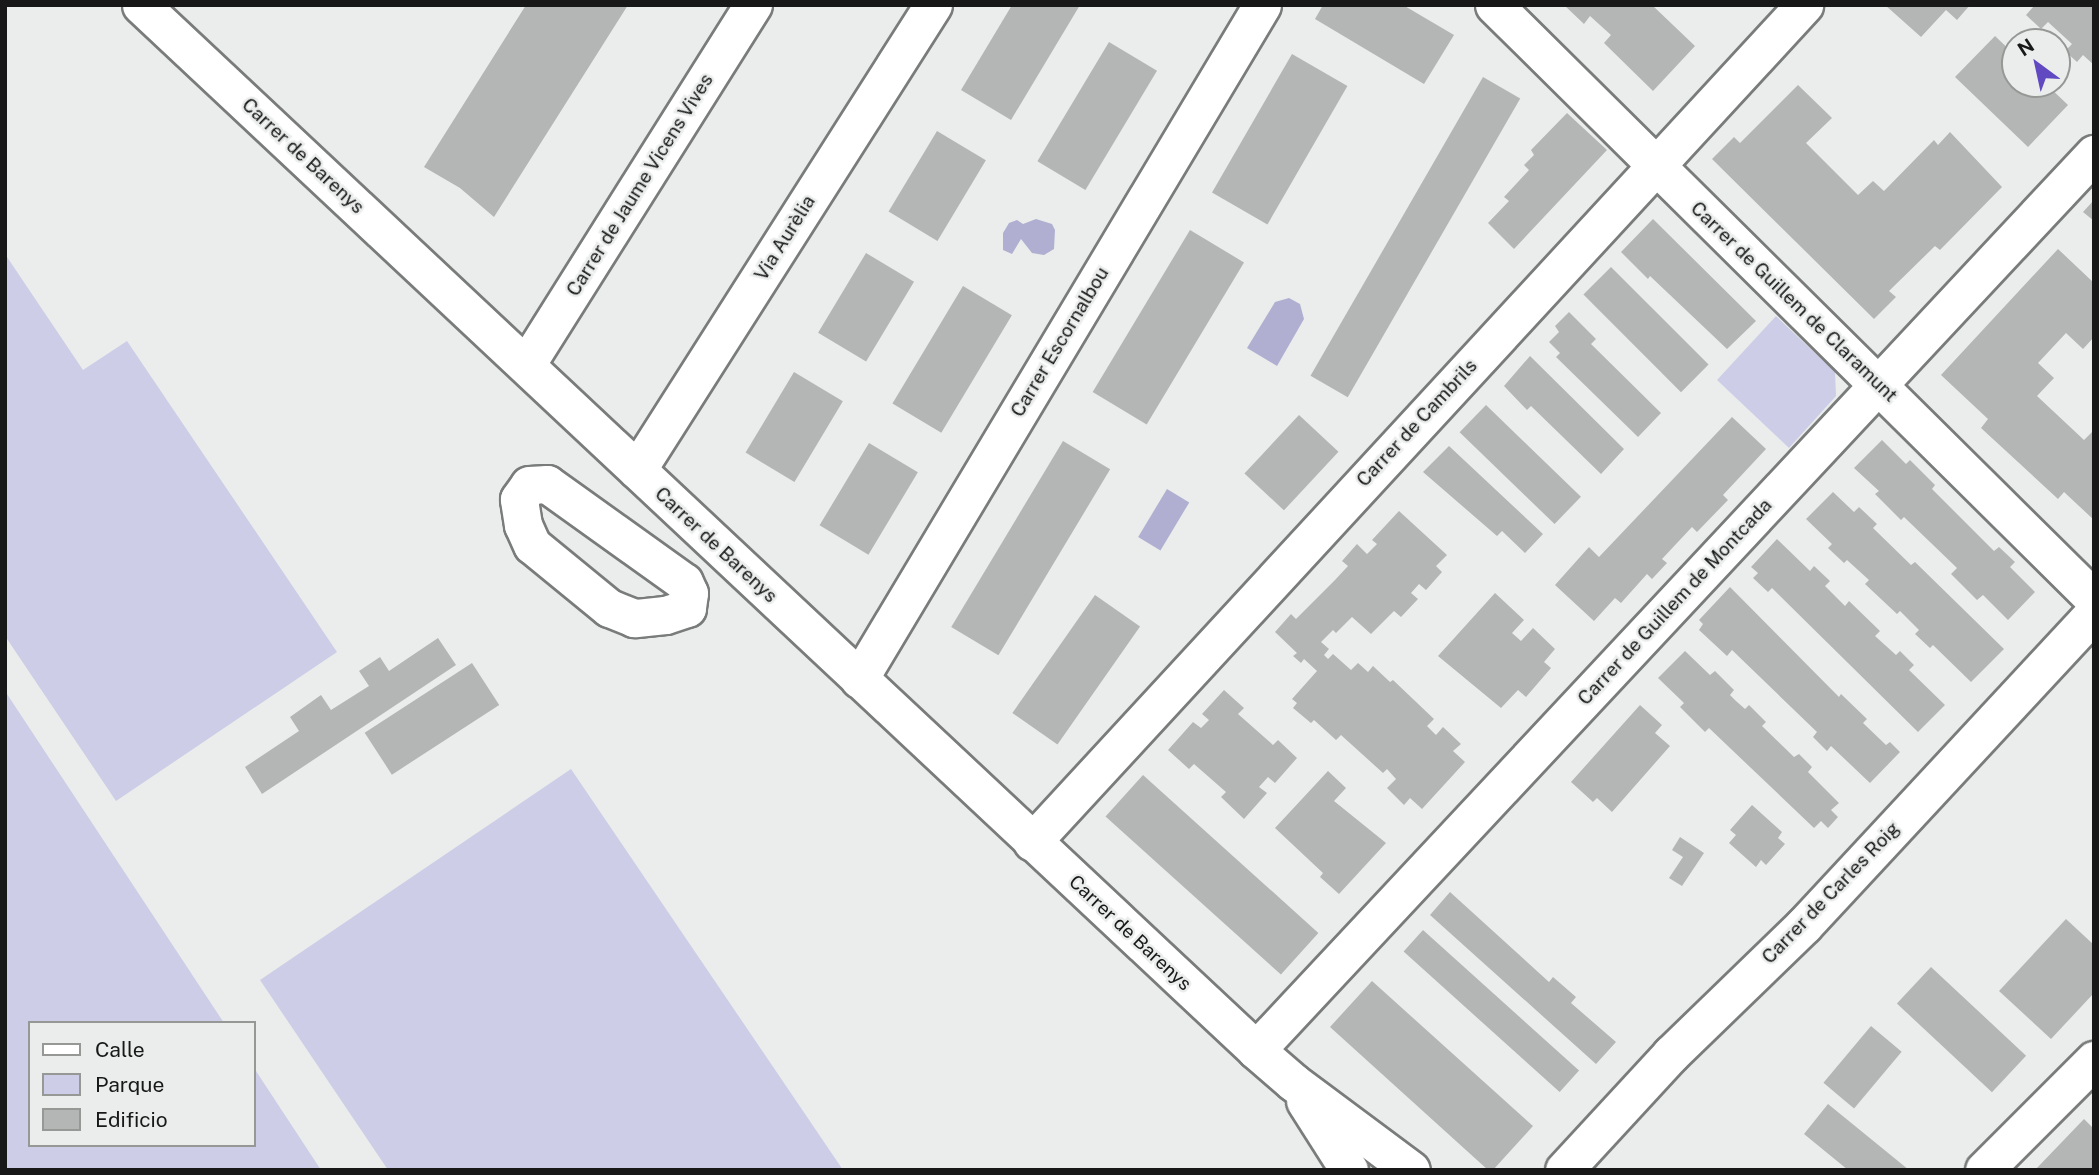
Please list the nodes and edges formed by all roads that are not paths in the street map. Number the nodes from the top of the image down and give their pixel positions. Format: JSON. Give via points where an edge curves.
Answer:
{"nodes":[{"id":1,"x":141,"y":5,"type":"edge"},
{"id":2,"x":753,"y":5,"type":"edge"},
{"id":3,"x":933,"y":5,"type":"edge"},
{"id":4,"x":1262,"y":5,"type":"edge"},
{"id":5,"x":1494,"y":5,"type":"edge"},
{"id":6,"x":1804,"y":5,"type":"edge"},
{"id":7,"x":2094,"y":155,"type":"edge"},
{"id":8,"x":1654,"y":165,"type":"junction"},
{"id":9,"x":526,"y":365,"type":"junction"},
{"id":10,"x":1879,"y":386,"type":"junction"},
{"id":11,"x":637,"y":470,"type":"junction"},
{"id":12,"x":737,"y":564,"type":"junction"},
{"id":13,"x":689,"y":593,"type":"dead end"},
{"id":14,"x":2094,"y":599,"type":"edge"},
{"id":15,"x":2094,"y":613,"type":"edge"},
{"id":16,"x":859,"y":679,"type":"junction"},
{"id":17,"x":1032,"y":842,"type":"junction"},
{"id":18,"x":1256,"y":1049,"type":"junction"},
{"id":19,"x":2094,"y":1060,"type":"edge"},
{"id":20,"x":1293,"y":1082,"type":"junction"},
{"id":21,"x":1349,"y":1170,"type":"edge"},
{"id":22,"x":1411,"y":1170,"type":"edge"},
{"id":23,"x":1564,"y":1170,"type":"edge"},
{"id":24,"x":1984,"y":1170,"type":"edge"}],
"edges":[{"from":1,"to":9,"type":"street","name":"Carrer de Barenys"},
{"from":2,"to":9,"type":"street","name":"Carrer de Jaume Vicens Vives"},
{"from":3,"to":11,"type":"street","name":"Via Aurèlia"},
{"from":4,"to":16,"type":"street","name":"Carrer Escornalbou"},
{"from":5,"to":8,"type":"street","name":"Carrer de Guillem de Claramunt"},
{"from":6,"to":8,"type":"street","name":"Carrer de Cambrils"},
{"from":7,"to":10,"type":"street","name":"Carrer de Guillem de Montcada"},
{"from":8,"to":10,"type":"street","name":"Carrer de Guillem de Claramunt"},
{"from":8,"to":17,"type":"street","name":"Carrer de Cambrils"},
{"from":9,"to":11,"type":"street","name":"Carrer de Barenys"},
{"from":10,"to":14,"type":"street","name":"Carrer de Guillem de Claramunt"},
{"from":10,"to":18,"type":"street","name":"Carrer de Guillem de Montcada"},
{"from":11,"to":12,"type":"street","name":"Carrer de Barenys"},
{"from":12,"to":13,"type":"street"},
{"from":12,"to":16,"type":"street","name":"Carrer de Barenys"},
{"from":15,"to":23,"type":"street","name":"Carrer de Carles Roig","via":[[1804,925],[1671,1054]]},
{"from":16,"to":17,"type":"street","name":"Carrer de Barenys"},
{"from":17,"to":18,"type":"street","name":"Carrer de Barenys"},
{"from":18,"to":20,"type":"street","name":"Carrer de Barenys"},
{"from":19,"to":24,"type":"street"},
{"from":20,"to":21,"type":"street"},
{"from":20,"to":22,"type":"street"}]}
